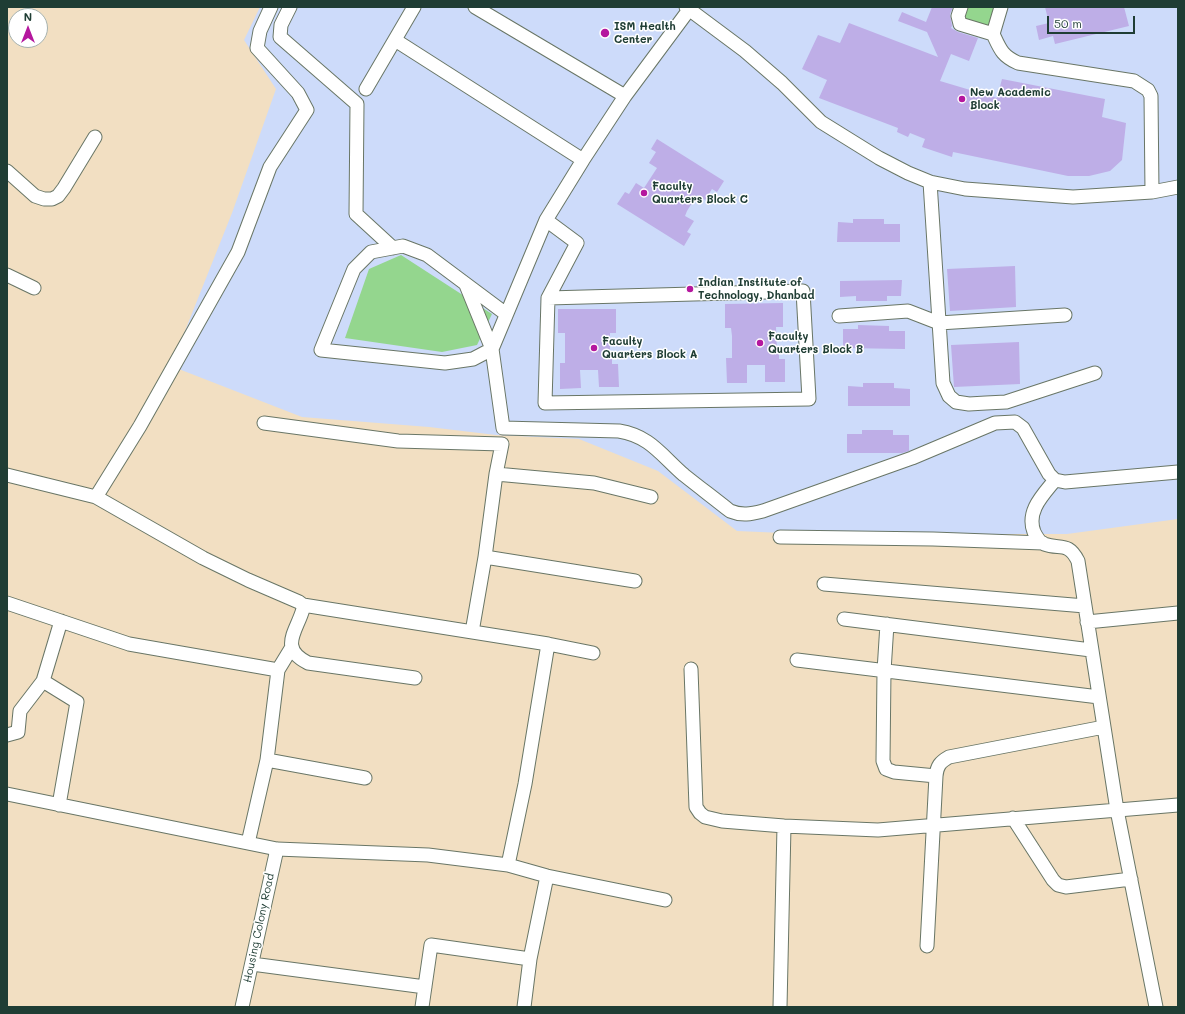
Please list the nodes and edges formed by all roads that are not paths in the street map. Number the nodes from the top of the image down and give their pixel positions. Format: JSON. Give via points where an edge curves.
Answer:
{"nodes":[{"id":1,"x":271,"y":7,"type":"edge"},
{"id":2,"x":290,"y":7,"type":"edge"},
{"id":3,"x":414,"y":7,"type":"edge"},
{"id":4,"x":475,"y":7,"type":"edge"},
{"id":5,"x":961,"y":7,"type":"edge"},
{"id":6,"x":1001,"y":7,"type":"edge"},
{"id":7,"x":689,"y":8,"type":"edge"},
{"id":8,"x":993,"y":34,"type":"junction"},
{"id":9,"x":395,"y":40,"type":"junction"},
{"id":10,"x":366,"y":89,"type":"dead end"},
{"id":11,"x":625,"y":96,"type":"junction"},
{"id":12,"x":95,"y":137,"type":"dead end"},
{"id":13,"x":583,"y":160,"type":"junction"},
{"id":14,"x":7,"y":171,"type":"edge"},
{"id":15,"x":930,"y":182,"type":"junction"},
{"id":16,"x":1178,"y":187,"type":"edge"},
{"id":17,"x":1152,"y":192,"type":"junction"},
{"id":18,"x":546,"y":220,"type":"junction"},
{"id":19,"x":393,"y":248,"type":"junction"},
{"id":20,"x":7,"y":275,"type":"edge"},
{"id":21,"x":466,"y":285,"type":"junction"},
{"id":22,"x":34,"y":288,"type":"dead end"},
{"id":23,"x":548,"y":298,"type":"junction"},
{"id":24,"x":506,"y":314,"type":"junction"},
{"id":25,"x":1065,"y":315,"type":"dead end"},
{"id":26,"x":839,"y":316,"type":"dead end"},
{"id":27,"x":939,"y":323,"type":"junction"},
{"id":28,"x":492,"y":349,"type":"junction"},
{"id":29,"x":1095,"y":373,"type":"dead end"},
{"id":30,"x":264,"y":423,"type":"dead end"},
{"id":31,"x":1178,"y":472,"type":"edge"},
{"id":32,"x":496,"y":474,"type":"junction"},
{"id":33,"x":7,"y":475,"type":"edge"},
{"id":34,"x":1055,"y":480,"type":"junction"},
{"id":35,"x":96,"y":497,"type":"junction"},
{"id":36,"x":651,"y":497,"type":"dead end"},
{"id":37,"x":780,"y":537,"type":"dead end"},
{"id":38,"x":1043,"y":543,"type":"junction"},
{"id":39,"x":485,"y":558,"type":"junction"},
{"id":40,"x":635,"y":582,"type":"dead end"},
{"id":41,"x":824,"y":584,"type":"dead end"},
{"id":42,"x":7,"y":603,"type":"edge"},
{"id":43,"x":303,"y":606,"type":"junction"},
{"id":44,"x":1085,"y":606,"type":"junction"},
{"id":45,"x":1178,"y":613,"type":"edge"},
{"id":46,"x":844,"y":619,"type":"dead end"},
{"id":47,"x":61,"y":621,"type":"junction"},
{"id":48,"x":1087,"y":622,"type":"junction"},
{"id":49,"x":887,"y":624,"type":"junction"},
{"id":50,"x":472,"y":632,"type":"junction"},
{"id":51,"x":548,"y":644,"type":"junction"},
{"id":52,"x":292,"y":648,"type":"junction"},
{"id":53,"x":1091,"y":650,"type":"junction"},
{"id":54,"x":593,"y":653,"type":"dead end"},
{"id":55,"x":797,"y":660,"type":"dead end"},
{"id":56,"x":691,"y":669,"type":"dead end"},
{"id":57,"x":278,"y":670,"type":"junction"},
{"id":58,"x":884,"y":671,"type":"junction"},
{"id":59,"x":415,"y":678,"type":"dead end"},
{"id":60,"x":43,"y":681,"type":"junction"},
{"id":61,"x":1099,"y":697,"type":"junction"},
{"id":62,"x":1104,"y":726,"type":"junction"},
{"id":63,"x":7,"y":735,"type":"edge"},
{"id":64,"x":267,"y":760,"type":"junction"},
{"id":65,"x":936,"y":776,"type":"junction"},
{"id":66,"x":365,"y":778,"type":"dead end"},
{"id":67,"x":7,"y":794,"type":"edge"},
{"id":68,"x":59,"y":805,"type":"junction"},
{"id":69,"x":1178,"y":805,"type":"edge"},
{"id":70,"x":1117,"y":810,"type":"junction"},
{"id":71,"x":1013,"y":818,"type":"junction"},
{"id":72,"x":934,"y":825,"type":"junction"},
{"id":73,"x":784,"y":826,"type":"junction"},
{"id":74,"x":248,"y":843,"type":"junction"},
{"id":75,"x":277,"y":848,"type":"junction"},
{"id":76,"x":508,"y":865,"type":"junction"},
{"id":77,"x":548,"y":876,"type":"junction"},
{"id":78,"x":1131,"y":879,"type":"junction"},
{"id":79,"x":665,"y":900,"type":"dead end"},
{"id":80,"x":927,"y":946,"type":"dead end"},
{"id":81,"x":530,"y":959,"type":"junction"},
{"id":82,"x":252,"y":964,"type":"junction"},
{"id":83,"x":425,"y":987,"type":"junction"},
{"id":84,"x":242,"y":1007,"type":"edge"},
{"id":85,"x":422,"y":1007,"type":"edge"},
{"id":86,"x":524,"y":1007,"type":"edge"},
{"id":87,"x":780,"y":1007,"type":"edge"},
{"id":88,"x":1156,"y":1007,"type":"edge"}],
"edges":[{"from":1,"to":35,"type":"street","via":[[260,31],[257,48],[298,93],[307,110],[270,167],[238,252],[140,426]]},
{"from":2,"to":19,"type":"street","via":[[280,37],[357,104],[356,214]]},
{"from":3,"to":9,"type":"street"},
{"from":4,"to":11,"type":"street"},
{"from":5,"to":8,"type":"street","via":[[958,16],[960,24]]},
{"from":6,"to":8,"type":"street"},
{"from":7,"to":11,"type":"street"},
{"from":7,"to":15,"type":"street","via":[[745,51],[821,122],[879,158]]},
{"from":8,"to":17,"type":"street","via":[[1008,59],[1018,63],[1134,81],[1148,90],[1151,96]]},
{"from":9,"to":10,"type":"street"},
{"from":9,"to":13,"type":"street"},
{"from":11,"to":13,"type":"street"},
{"from":12,"to":14,"type":"street","via":[[64,188],[52,199],[35,196]]},
{"from":13,"to":18,"type":"street"},
{"from":15,"to":17,"type":"street","via":[[965,189],[1072,197]]},
{"from":15,"to":27,"type":"street"},
{"from":16,"to":17,"type":"street"},
{"from":18,"to":23,"type":"street","via":[[577,243]]},
{"from":18,"to":24,"type":"street"},
{"from":19,"to":21,"type":"street","via":[[403,246],[427,256]]},
{"from":19,"to":28,"type":"street","via":[[371,252],[354,269],[321,350],[445,363],[473,358]]},
{"from":20,"to":22,"type":"street"},
{"from":21,"to":24,"type":"street"},
{"from":21,"to":28,"type":"street"},
{"from":23,"to":23,"type":"street","via":[[545,403],[809,399],[803,291]]},
{"from":24,"to":28,"type":"street"},
{"from":25,"to":27,"type":"street"},
{"from":26,"to":27,"type":"street","via":[[908,311]]},
{"from":27,"to":29,"type":"street","via":[[943,383],[949,396],[956,402],[1006,402]]},
{"from":28,"to":34,"type":"street","via":[[503,428],[631,432],[648,441],[683,474],[737,514],[763,511],[912,458],[995,423],[1014,422],[1023,428]]},
{"from":30,"to":32,"type":"street","via":[[398,440],[502,444]]},
{"from":31,"to":34,"type":"street","via":[[1065,482]]},
{"from":32,"to":36,"type":"street","via":[[594,483]]},
{"from":32,"to":39,"type":"street"},
{"from":33,"to":35,"type":"street"},
{"from":34,"to":38,"type":"street","via":[[1033,513],[1032,526],[1036,537]]},
{"from":35,"to":43,"type":"street","via":[[203,558],[296,600]]},
{"from":37,"to":38,"type":"street"},
{"from":38,"to":44,"type":"street","via":[[1065,547],[1074,553],[1078,561]]},
{"from":39,"to":40,"type":"street"},
{"from":39,"to":50,"type":"street"},
{"from":41,"to":44,"type":"street"},
{"from":42,"to":47,"type":"street"},
{"from":43,"to":50,"type":"street"},
{"from":43,"to":52,"type":"street","via":[[291,637]]},
{"from":44,"to":48,"type":"street"},
{"from":45,"to":48,"type":"street"},
{"from":46,"to":49,"type":"street"},
{"from":47,"to":57,"type":"street","via":[[129,644]]},
{"from":47,"to":60,"type":"street"},
{"from":48,"to":53,"type":"street"},
{"from":49,"to":53,"type":"street"},
{"from":49,"to":58,"type":"street"},
{"from":50,"to":51,"type":"street"},
{"from":51,"to":54,"type":"street"},
{"from":51,"to":76,"type":"street"},
{"from":52,"to":57,"type":"street"},
{"from":52,"to":59,"type":"street","via":[[301,660],[308,663]]},
{"from":53,"to":61,"type":"street"},
{"from":55,"to":58,"type":"street"},
{"from":56,"to":73,"type":"street","via":[[696,807],[705,817],[722,821]]},
{"from":57,"to":64,"type":"street"},
{"from":58,"to":61,"type":"street"},
{"from":58,"to":65,"type":"street","via":[[883,762],[886,769]]},
{"from":60,"to":63,"type":"street","via":[[20,711],[18,732]]},
{"from":60,"to":68,"type":"street","via":[[77,702]]},
{"from":61,"to":62,"type":"street"},
{"from":62,"to":65,"type":"street","via":[[949,757],[941,761]]},
{"from":62,"to":70,"type":"street"},
{"from":64,"to":66,"type":"street"},
{"from":64,"to":74,"type":"street"},
{"from":65,"to":72,"type":"street"},
{"from":67,"to":68,"type":"street"},
{"from":68,"to":74,"type":"street"},
{"from":69,"to":70,"type":"street"},
{"from":70,"to":71,"type":"street"},
{"from":70,"to":78,"type":"street"},
{"from":71,"to":72,"type":"street"},
{"from":71,"to":78,"type":"street","via":[[1058,885],[1066,887]]},
{"from":72,"to":73,"type":"street","via":[[878,830]]},
{"from":72,"to":80,"type":"street"},
{"from":73,"to":87,"type":"street"},
{"from":74,"to":75,"type":"street"},
{"from":75,"to":76,"type":"street","via":[[428,855]]},
{"from":75,"to":82,"type":"street","name":"Housing Colony Road"},
{"from":76,"to":77,"type":"street"},
{"from":77,"to":79,"type":"street"},
{"from":77,"to":81,"type":"street"},
{"from":78,"to":88,"type":"street"},
{"from":81,"to":83,"type":"street","via":[[431,945]]},
{"from":81,"to":86,"type":"street"},
{"from":82,"to":83,"type":"street"},
{"from":82,"to":84,"type":"street","name":"Housing Colony Road"},
{"from":83,"to":85,"type":"street"}]}
